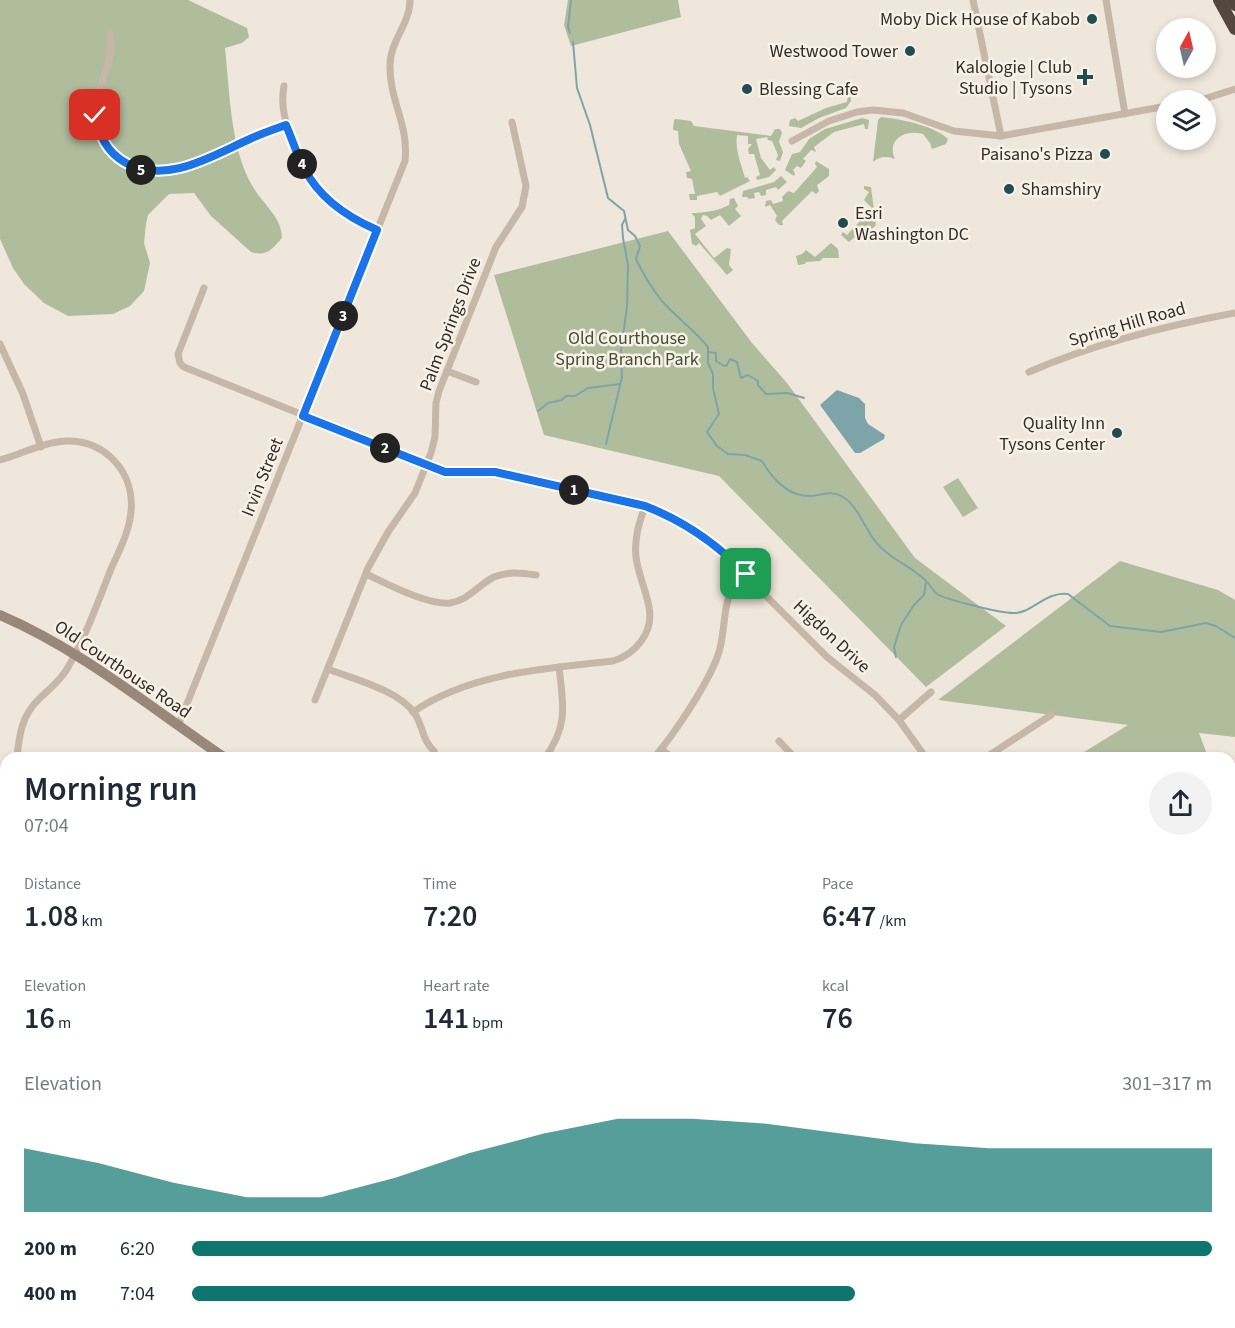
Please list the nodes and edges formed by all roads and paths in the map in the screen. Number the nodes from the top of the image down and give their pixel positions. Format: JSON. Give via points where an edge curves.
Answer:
{"nodes":[{"id":1,"x":410,"y":0,"type":"edge"},
{"id":2,"x":973,"y":0,"type":"edge"},
{"id":3,"x":1106,"y":0,"type":"edge"},
{"id":4,"x":1219,"y":0,"type":"edge"},
{"id":5,"x":1232,"y":0,"type":"edge"},
{"id":6,"x":1235,"y":5,"type":"edge"},
{"id":7,"x":1235,"y":29,"type":"edge"},
{"id":8,"x":110,"y":34,"type":"dead end"},
{"id":9,"x":284,"y":86,"type":"dead end"},
{"id":10,"x":1235,"y":89,"type":"edge"},
{"id":11,"x":1216,"y":95,"type":"edge"},
{"id":12,"x":1156,"y":108,"type":"edge"},
{"id":13,"x":1125,"y":114,"type":"junction"},
{"id":14,"x":512,"y":122,"type":"dead end"},
{"id":15,"x":286,"y":125,"type":"junction"},
{"id":16,"x":1001,"y":136,"type":"junction"},
{"id":17,"x":792,"y":141,"type":"dead end"},
{"id":18,"x":377,"y":230,"type":"junction"},
{"id":19,"x":204,"y":288,"type":"dead end"},
{"id":20,"x":1235,"y":313,"type":"edge"},
{"id":21,"x":0,"y":345,"type":"edge"},
{"id":22,"x":447,"y":371,"type":"junction"},
{"id":23,"x":1029,"y":372,"type":"dead end"},
{"id":24,"x":476,"y":382,"type":"dead end"},
{"id":25,"x":303,"y":416,"type":"junction"},
{"id":26,"x":41,"y":447,"type":"junction"},
{"id":27,"x":0,"y":460,"type":"edge"},
{"id":28,"x":427,"y":465,"type":"junction"},
{"id":29,"x":645,"y":506,"type":"junction"},
{"id":30,"x":366,"y":574,"type":"junction"},
{"id":31,"x":746,"y":574,"type":"junction"},
{"id":32,"x":536,"y":575,"type":"dead end"},
{"id":33,"x":0,"y":615,"type":"edge"},
{"id":34,"x":74,"y":654,"type":"junction"},
{"id":35,"x":559,"y":666,"type":"junction"},
{"id":36,"x":328,"y":669,"type":"junction"},
{"id":37,"x":931,"y":692,"type":"dead end"},
{"id":38,"x":315,"y":700,"type":"dead end"},
{"id":39,"x":413,"y":711,"type":"junction"},
{"id":40,"x":1051,"y":715,"type":"dead end"},
{"id":41,"x":899,"y":720,"type":"junction"},
{"id":42,"x":178,"y":726,"type":"junction"},
{"id":43,"x":779,"y":741,"type":"dead end"},
{"id":44,"x":661,"y":749,"type":"junction"},
{"id":45,"x":434,"y":751,"type":"dead end"},
{"id":46,"x":17,"y":752,"type":"edge"},
{"id":47,"x":209,"y":752,"type":"edge"},
{"id":48,"x":549,"y":752,"type":"edge"},
{"id":49,"x":659,"y":752,"type":"edge"},
{"id":50,"x":665,"y":752,"type":"edge"},
{"id":51,"x":789,"y":752,"type":"edge"},
{"id":52,"x":922,"y":752,"type":"edge"},
{"id":53,"x":994,"y":752,"type":"edge"}],
"edges":[{"from":1,"to":18,"type":"street","name":"Irvin Street","via":[[408,16],[393,45],[389,63],[406,137],[405,161]]},
{"from":2,"to":16,"type":"street"},
{"from":3,"to":13,"type":"street"},
{"from":4,"to":7,"type":"highway"},
{"from":5,"to":6,"type":"highway"},
{"from":8,"to":15,"type":"street","via":[[111,52],[95,115],[100,136],[116,158],[140,170],[170,171]]},
{"from":9,"to":15,"type":"street","via":[[281,103]]},
{"from":10,"to":11,"type":"street"},
{"from":12,"to":13,"type":"street"},
{"from":13,"to":16,"type":"street"},
{"from":14,"to":22,"type":"street","name":"Palm Springs Drive","via":[[526,186],[522,207],[496,248]]},
{"from":15,"to":18,"type":"street","via":[[314,185],[350,217]]},
{"from":16,"to":17,"type":"street","via":[[965,133],[903,114],[873,110],[839,117]]},
{"from":18,"to":25,"type":"street","name":"Irvin Street"},
{"from":19,"to":25,"type":"street","name":"Higdon Drive","via":[[178,354],[180,363]]},
{"from":20,"to":23,"type":"street","name":"Spring Hill Road","via":[[1116,339]]},
{"from":21,"to":26,"type":"street","via":[[17,379]]},
{"from":22,"to":24,"type":"street"},
{"from":22,"to":28,"type":"street","name":"Palm Springs Drive","via":[[437,397],[435,437]]},
{"from":25,"to":28,"type":"street","name":"Higdon Drive"},
{"from":25,"to":42,"type":"street","name":"Irvin Street"},
{"from":26,"to":27,"type":"street"},
{"from":26,"to":34,"type":"street","via":[[64,441],[94,447],[118,463],[130,489],[129,524]]},
{"from":28,"to":29,"type":"street","name":"Higdon Drive","via":[[452,473],[495,472]]},
{"from":28,"to":30,"type":"street","name":"Palm Springs Drive","via":[[415,493]]},
{"from":29,"to":31,"type":"street","name":"Higdon Drive","via":[[698,533]]},
{"from":29,"to":35,"type":"street","via":[[635,555],[649,607],[646,632],[635,649],[621,658]]},
{"from":30,"to":32,"type":"street","via":[[442,603],[467,597],[500,575]]},
{"from":30,"to":36,"type":"street","name":"Palm Springs Drive"},
{"from":31,"to":41,"type":"street","name":"Higdon Drive","via":[[826,657]]},
{"from":31,"to":44,"type":"street","via":[[727,599],[723,641],[713,667]]},
{"from":33,"to":34,"type":"street","name":"Old Courthouse Road"},
{"from":34,"to":42,"type":"street","name":"Old Courthouse Road"},
{"from":34,"to":46,"type":"street","via":[[58,682],[25,717]]},
{"from":35,"to":39,"type":"street","via":[[498,677],[442,695]]},
{"from":35,"to":48,"type":"street","via":[[563,719]]},
{"from":36,"to":38,"type":"street","name":"Palm Springs Drive"},
{"from":36,"to":39,"type":"street","via":[[392,694]]},
{"from":37,"to":41,"type":"street"},
{"from":39,"to":45,"type":"street"},
{"from":40,"to":53,"type":"street"},
{"from":41,"to":52,"type":"street","name":"Higdon Drive"},
{"from":42,"to":47,"type":"street","name":"Old Courthouse Road"},
{"from":43,"to":51,"type":"street"},
{"from":44,"to":49,"type":"street"},
{"from":44,"to":50,"type":"street"}]}
